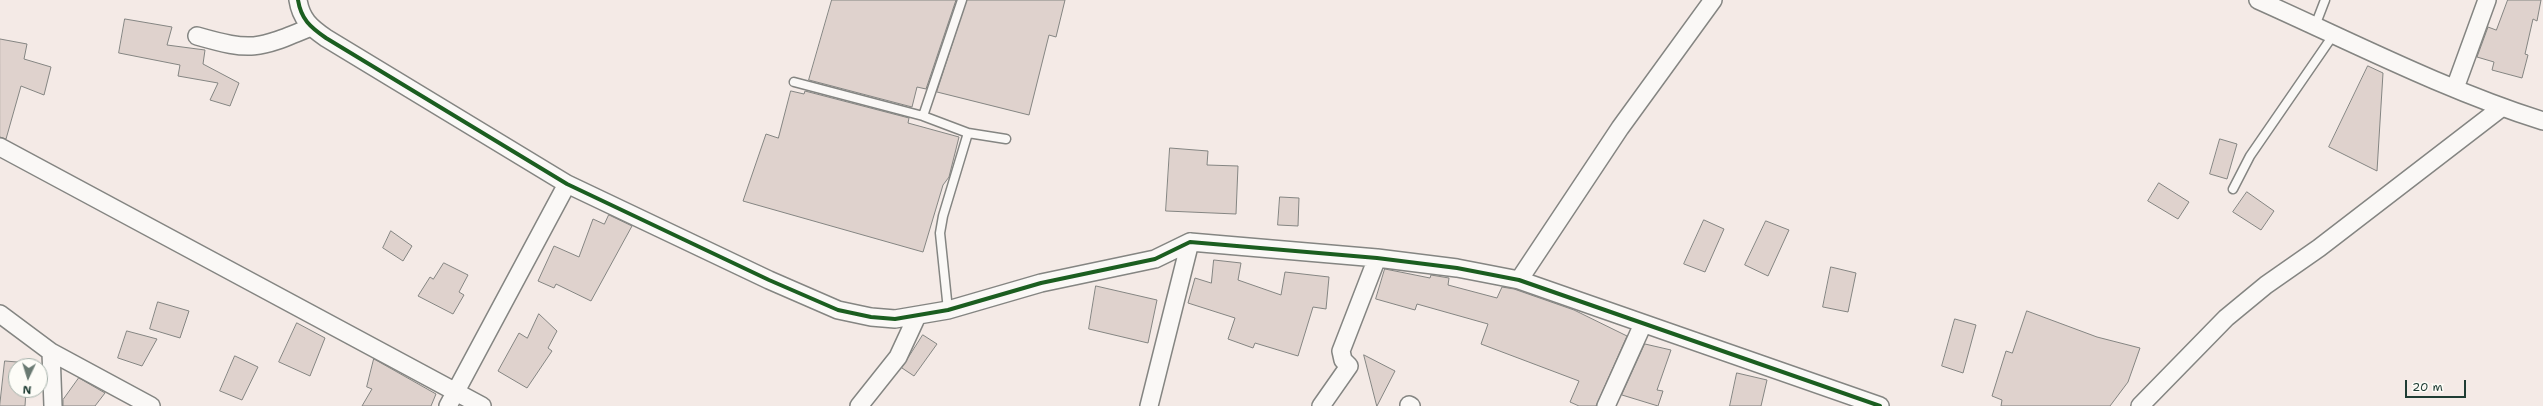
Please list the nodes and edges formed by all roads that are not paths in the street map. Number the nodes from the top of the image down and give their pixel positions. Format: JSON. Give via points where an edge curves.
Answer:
{"nodes":[{"id":1,"x":298,"y":0,"type":"edge"},
{"id":2,"x":962,"y":0,"type":"edge"},
{"id":3,"x":1713,"y":0,"type":"edge"},
{"id":4,"x":2258,"y":0,"type":"edge"},
{"id":5,"x":2325,"y":0,"type":"edge"},
{"id":6,"x":2487,"y":0,"type":"edge"},
{"id":7,"x":2315,"y":26,"type":"junction"},
{"id":8,"x":311,"y":27,"type":"junction"},
{"id":9,"x":2334,"y":34,"type":"junction"},
{"id":10,"x":197,"y":36,"type":"dead end"},
{"id":11,"x":794,"y":82,"type":"dead end"},
{"id":12,"x":2455,"y":88,"type":"junction"},
{"id":13,"x":2501,"y":108,"type":"junction"},
{"id":14,"x":924,"y":116,"type":"junction"},
{"id":15,"x":2543,"y":122,"type":"edge"},
{"id":16,"x":968,"y":133,"type":"junction"},
{"id":17,"x":1006,"y":139,"type":"dead end"},
{"id":18,"x":0,"y":147,"type":"edge"},
{"id":19,"x":566,"y":184,"type":"junction"},
{"id":20,"x":2233,"y":189,"type":"dead end"},
{"id":21,"x":1190,"y":242,"type":"junction"},
{"id":22,"x":1377,"y":258,"type":"junction"},
{"id":23,"x":1519,"y":280,"type":"junction"},
{"id":24,"x":948,"y":310,"type":"junction"},
{"id":25,"x":0,"y":314,"type":"edge"},
{"id":26,"x":916,"y":316,"type":"junction"},
{"id":27,"x":1643,"y":324,"type":"junction"},
{"id":28,"x":51,"y":352,"type":"junction"},
{"id":29,"x":451,"y":399,"type":"edge"},
{"id":30,"x":1841,"y":399,"type":"edge"},
{"id":31,"x":53,"y":406,"type":"edge"},
{"id":32,"x":151,"y":406,"type":"edge"},
{"id":33,"x":482,"y":406,"type":"edge"},
{"id":34,"x":859,"y":406,"type":"edge"},
{"id":35,"x":1150,"y":406,"type":"edge"},
{"id":36,"x":1321,"y":406,"type":"edge"},
{"id":37,"x":1606,"y":406,"type":"edge"},
{"id":38,"x":1880,"y":406,"type":"edge"},
{"id":39,"x":2140,"y":406,"type":"edge"}],
"edges":[{"from":1,"to":8,"type":"street","via":[[302,17]]},
{"from":2,"to":14,"type":"lane"},
{"from":3,"to":23,"type":"street","via":[[1620,128]]},
{"from":4,"to":7,"type":"street"},
{"from":5,"to":7,"type":"lane"},
{"from":6,"to":12,"type":"street"},
{"from":7,"to":9,"type":"street"},
{"from":8,"to":10,"type":"street","via":[[264,46],[245,47]]},
{"from":8,"to":19,"type":"street"},
{"from":9,"to":12,"type":"street"},
{"from":9,"to":20,"type":"lane","via":[[2250,156]]},
{"from":11,"to":14,"type":"lane"},
{"from":12,"to":13,"type":"street"},
{"from":13,"to":15,"type":"street"},
{"from":13,"to":39,"type":"street","via":[[2226,318]]},
{"from":14,"to":16,"type":"lane"},
{"from":16,"to":17,"type":"lane"},
{"from":16,"to":24,"type":"lane","via":[[940,233]]},
{"from":18,"to":29,"type":"street"},
{"from":19,"to":26,"type":"street","via":[[838,310],[895,319]]},
{"from":19,"to":29,"type":"street"},
{"from":21,"to":22,"type":"street"},
{"from":21,"to":24,"type":"street","via":[[1155,259],[1041,283]]},
{"from":21,"to":35,"type":"street"},
{"from":22,"to":23,"type":"street","via":[[1457,268]]},
{"from":22,"to":36,"type":"street","via":[[1341,351],[1343,360],[1349,366]]},
{"from":23,"to":27,"type":"street"},
{"from":24,"to":26,"type":"street"},
{"from":25,"to":28,"type":"street"},
{"from":26,"to":34,"type":"street","via":[[898,357]]},
{"from":27,"to":30,"type":"street"},
{"from":27,"to":37,"type":"street"},
{"from":28,"to":31,"type":"street"},
{"from":28,"to":32,"type":"street"},
{"from":29,"to":33,"type":"street"},
{"from":30,"to":38,"type":"street"}]}
